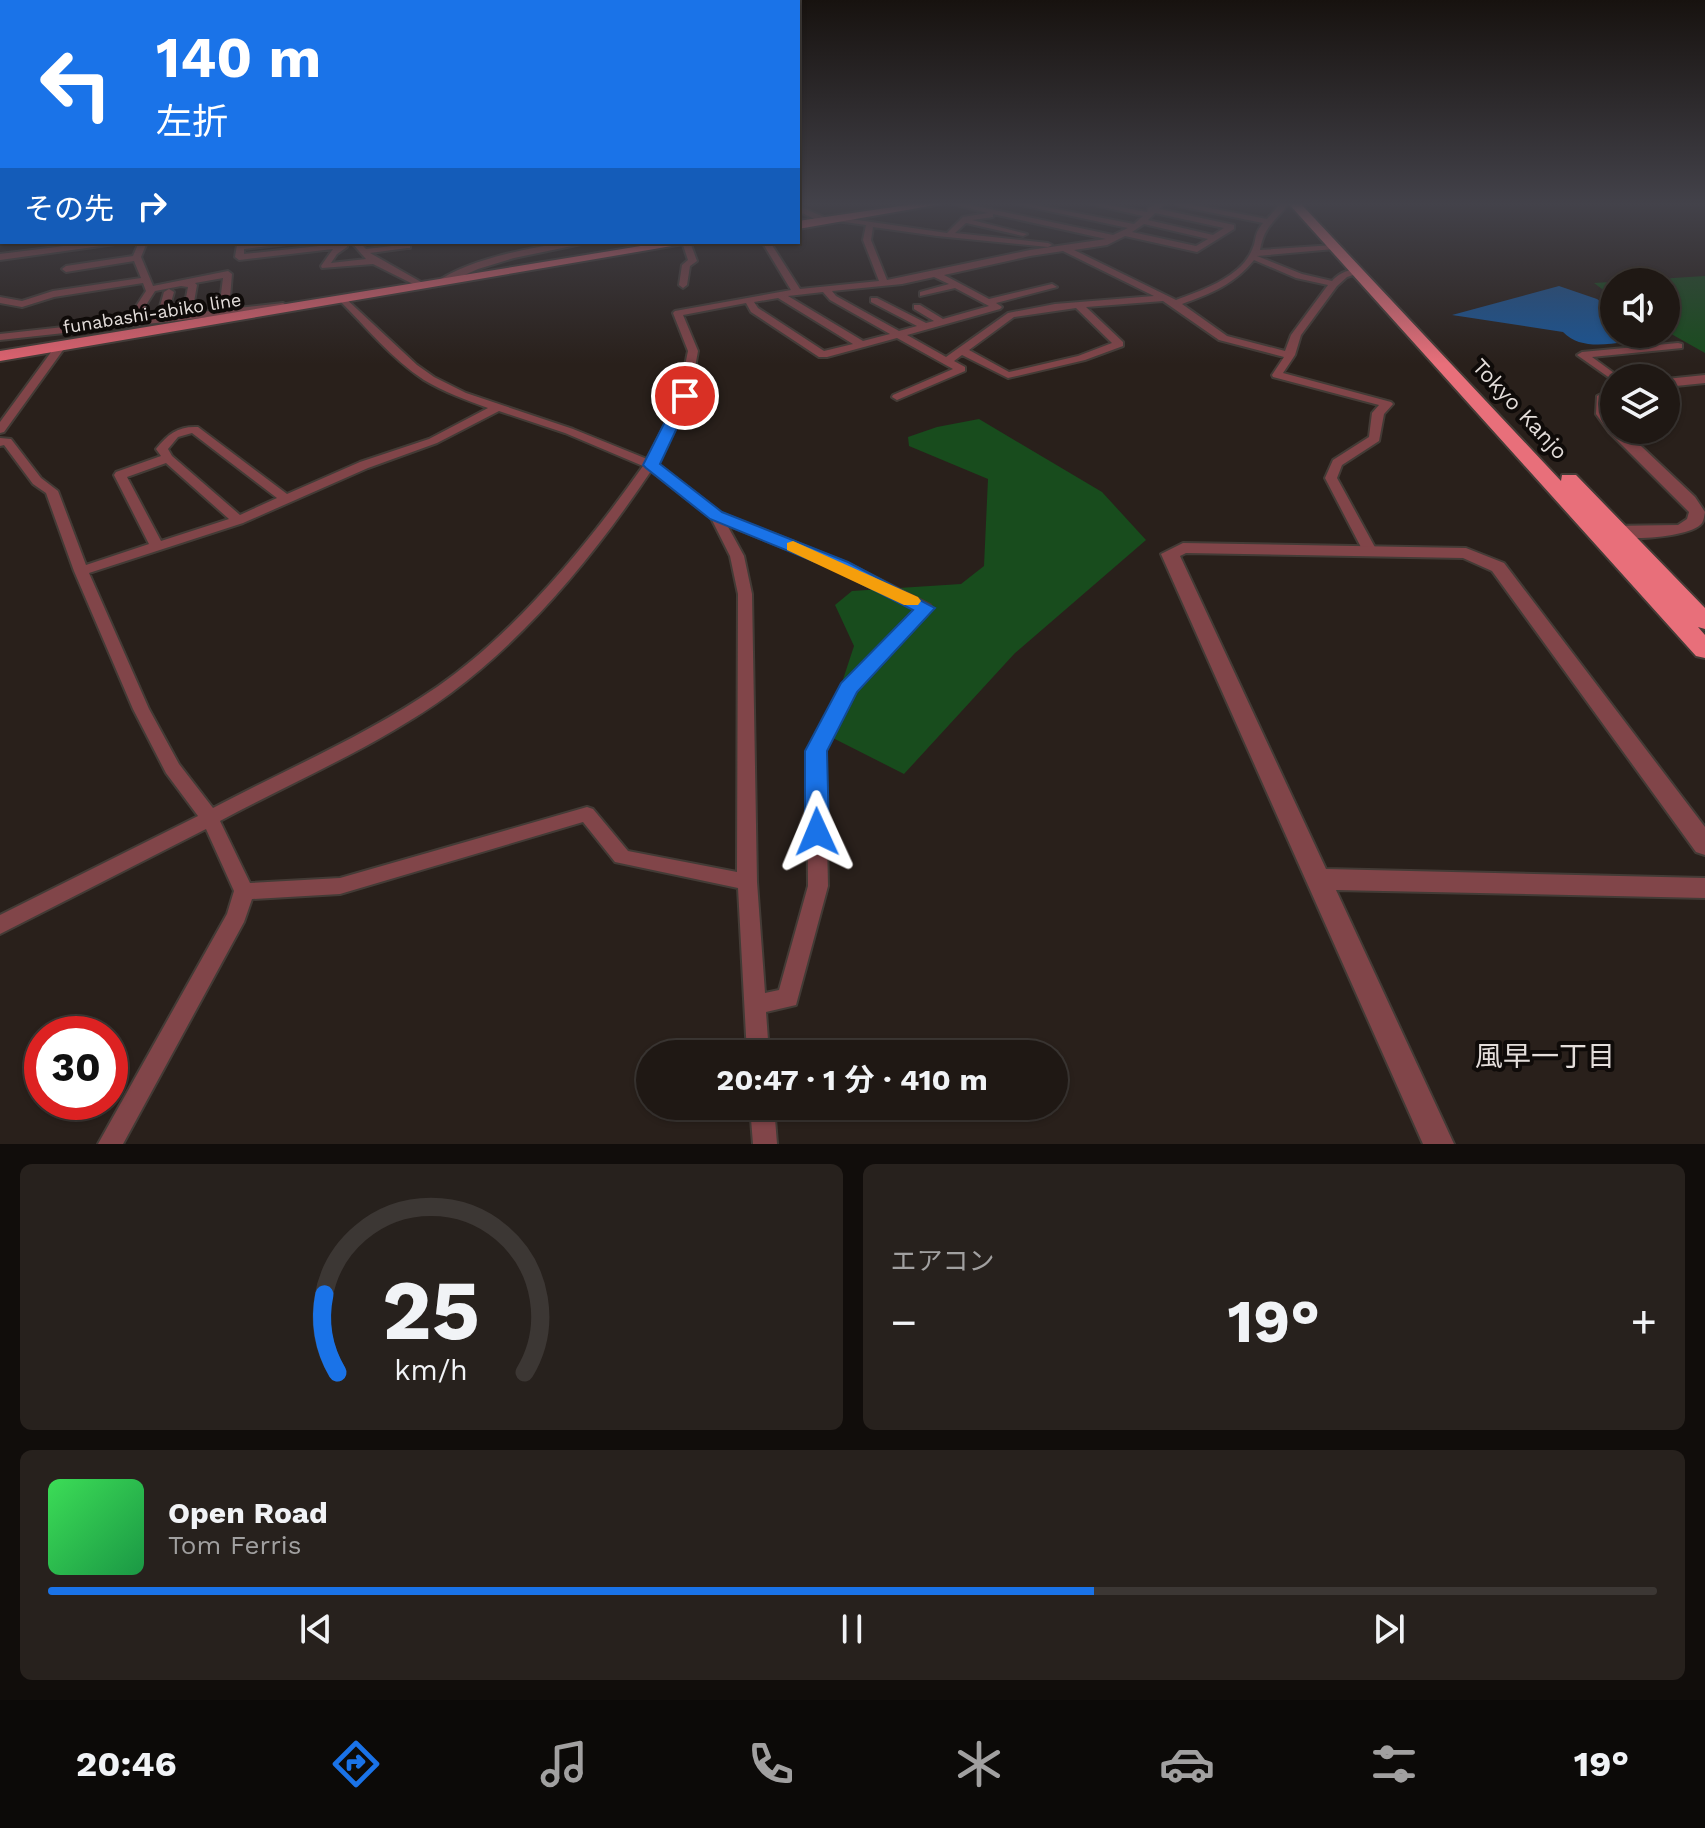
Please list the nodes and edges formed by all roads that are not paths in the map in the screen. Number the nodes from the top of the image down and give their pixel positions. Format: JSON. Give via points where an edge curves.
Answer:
{"nodes":[{"id":1,"x":331,"y":257,"type":"edge"},
{"id":2,"x":369,"y":257,"type":"edge"},
{"id":3,"x":503,"y":257,"type":"edge"},
{"id":4,"x":586,"y":257,"type":"edge"},
{"id":5,"x":692,"y":257,"type":"edge"},
{"id":6,"x":776,"y":257,"type":"edge"},
{"id":7,"x":874,"y":257,"type":"edge"},
{"id":8,"x":1015,"y":257,"type":"edge"},
{"id":9,"x":1085,"y":257,"type":"edge"},
{"id":10,"x":1251,"y":257,"type":"edge"},
{"id":11,"x":1261,"y":257,"type":"edge"},
{"id":12,"x":1344,"y":257,"type":"edge"},
{"id":13,"x":1355,"y":257,"type":"edge"},
{"id":14,"x":137,"y":258,"type":"joint"},
{"id":15,"x":374,"y":261,"type":"junction"},
{"id":16,"x":66,"y":269,"type":"dead end"},
{"id":17,"x":1358,"y":272,"type":"junction"},
{"id":18,"x":936,"y":274,"type":"junction"},
{"id":19,"x":884,"y":283,"type":"junction"},
{"id":20,"x":148,"y":284,"type":"junction"},
{"id":21,"x":184,"y":284,"type":"junction"},
{"id":22,"x":1333,"y":284,"type":"junction"},
{"id":23,"x":431,"y":285,"type":"junction"},
{"id":24,"x":683,"y":285,"type":"dead end"},
{"id":25,"x":957,"y":285,"type":"junction"},
{"id":26,"x":1052,"y":287,"type":"dead end"},
{"id":27,"x":825,"y":289,"type":"junction"},
{"id":28,"x":169,"y":292,"type":"dead end"},
{"id":29,"x":797,"y":292,"type":"junction"},
{"id":30,"x":778,"y":294,"type":"junction"},
{"id":31,"x":923,"y":294,"type":"dead end"},
{"id":32,"x":1164,"y":298,"type":"junction"},
{"id":33,"x":343,"y":299,"type":"junction"},
{"id":34,"x":748,"y":299,"type":"junction"},
{"id":35,"x":0,"y":300,"type":"edge"},
{"id":36,"x":874,"y":300,"type":"dead end"},
{"id":37,"x":988,"y":302,"type":"junction"},
{"id":38,"x":1175,"y":303,"type":"junction"},
{"id":39,"x":1078,"y":305,"type":"junction"},
{"id":40,"x":917,"y":307,"type":"dead end"},
{"id":41,"x":284,"y":309,"type":"junction"},
{"id":42,"x":224,"y":312,"type":"junction"},
{"id":43,"x":187,"y":317,"type":"junction"},
{"id":44,"x":161,"y":319,"type":"junction"},
{"id":45,"x":942,"y":322,"type":"junction"},
{"id":46,"x":924,"y":326,"type":"junction"},
{"id":47,"x":130,"y":327,"type":"junction"},
{"id":48,"x":898,"y":333,"type":"junction"},
{"id":49,"x":0,"y":337,"type":"edge"},
{"id":50,"x":861,"y":344,"type":"junction"},
{"id":51,"x":61,"y":346,"type":"junction"},
{"id":52,"x":1657,"y":348,"type":"edge"},
{"id":53,"x":961,"y":350,"type":"junction"},
{"id":54,"x":1290,"y":355,"type":"junction"},
{"id":55,"x":1,"y":357,"type":"edge"},
{"id":56,"x":948,"y":360,"type":"junction"},
{"id":57,"x":1600,"y":368,"type":"edge"},
{"id":58,"x":1705,"y":379,"type":"edge"},
{"id":59,"x":1680,"y":382,"type":"edge"},
{"id":60,"x":897,"y":397,"type":"dead end"},
{"id":61,"x":498,"y":407,"type":"junction"},
{"id":62,"x":0,"y":430,"type":"edge"},
{"id":63,"x":0,"y":442,"type":"edge"},
{"id":64,"x":1631,"y":444,"type":"edge"},
{"id":65,"x":168,"y":458,"type":"junction"},
{"id":66,"x":651,"y":465,"type":"junction"},
{"id":67,"x":287,"y":500,"type":"junction"},
{"id":68,"x":716,"y":516,"type":"junction"},
{"id":69,"x":238,"y":520,"type":"junction"},
{"id":70,"x":1609,"y":531,"type":"junction"},
{"id":71,"x":157,"y":546,"type":"junction"},
{"id":72,"x":1370,"y":551,"type":"junction"},
{"id":73,"x":81,"y":571,"type":"junction"},
{"id":74,"x":1705,"y":622,"type":"edge"},
{"id":75,"x":1705,"y":650,"type":"edge"},
{"id":76,"x":210,"y":818,"type":"junction"},
{"id":77,"x":1705,"y":845,"type":"edge"},
{"id":78,"x":1317,"y":879,"type":"junction"},
{"id":79,"x":747,"y":882,"type":"junction"},
{"id":80,"x":1705,"y":888,"type":"edge"},
{"id":81,"x":244,"y":891,"type":"junction"},
{"id":82,"x":0,"y":925,"type":"edge"},
{"id":83,"x":754,"y":1005,"type":"junction"},
{"id":84,"x":757,"y":1040,"type":"edge"},
{"id":85,"x":763,"y":1120,"type":"edge"},
{"id":86,"x":110,"y":1144,"type":"edge"},
{"id":87,"x":765,"y":1144,"type":"edge"},
{"id":88,"x":1439,"y":1144,"type":"edge"}],
"edges":[{"from":1,"to":15,"type":"street","via":[[325,266]]},
{"from":2,"to":15,"type":"street"},
{"from":3,"to":23,"type":"street"},
{"from":4,"to":23,"type":"main road","name":"funabashi-abiko line"},
{"from":5,"to":24,"type":"street"},
{"from":6,"to":29,"type":"street"},
{"from":7,"to":19,"type":"street"},
{"from":8,"to":18,"type":"street"},
{"from":9,"to":32,"type":"street"},
{"from":10,"to":38,"type":"street","via":[[1220,285]]},
{"from":11,"to":22,"type":"street"},
{"from":12,"to":17,"type":"highway","name":"Tokyo Kanjo"},
{"from":13,"to":70,"type":"highway","name":"Tokyo Kanjo"},
{"from":14,"to":16,"type":"street"},
{"from":14,"to":20,"type":"street"},
{"from":15,"to":23,"type":"street"},
{"from":17,"to":22,"type":"street"},
{"from":17,"to":70,"type":"highway","name":"Tokyo Kanjo"},
{"from":18,"to":19,"type":"street"},
{"from":18,"to":25,"type":"street"},
{"from":19,"to":27,"type":"street"},
{"from":20,"to":21,"type":"street"},
{"from":20,"to":35,"type":"street","via":[[53,294],[22,304]]},
{"from":20,"to":47,"type":"street"},
{"from":21,"to":42,"type":"street","via":[[228,274]]},
{"from":21,"to":43,"type":"street","via":[[193,285]]},
{"from":22,"to":54,"type":"street","via":[[1298,328]]},
{"from":23,"to":33,"type":"main road","name":"funabashi-abiko line"},
{"from":25,"to":31,"type":"street"},
{"from":25,"to":37,"type":"street"},
{"from":26,"to":37,"type":"street"},
{"from":27,"to":29,"type":"street"},
{"from":27,"to":48,"type":"street"},
{"from":28,"to":44,"type":"street"},
{"from":29,"to":30,"type":"street"},
{"from":30,"to":34,"type":"street"},
{"from":30,"to":50,"type":"street"},
{"from":32,"to":38,"type":"street"},
{"from":32,"to":39,"type":"street"},
{"from":33,"to":41,"type":"main road","name":"funabashi-abiko line"},
{"from":33,"to":61,"type":"street","via":[[413,367],[462,395]]},
{"from":34,"to":50,"type":"street","via":[[754,310],[823,355]]},
{"from":34,"to":66,"type":"street","via":[[678,313],[690,329],[692,374],[678,417]]},
{"from":36,"to":46,"type":"street"},
{"from":37,"to":45,"type":"street","via":[[997,307]]},
{"from":38,"to":54,"type":"street","via":[[1223,338]]},
{"from":39,"to":53,"type":"street","via":[[1011,315]]},
{"from":39,"to":53,"type":"street","via":[[1119,344],[1008,375]]},
{"from":40,"to":45,"type":"street"},
{"from":41,"to":42,"type":"street"},
{"from":41,"to":47,"type":"main road","name":"funabashi-abiko line"},
{"from":42,"to":43,"type":"street"},
{"from":43,"to":44,"type":"street"},
{"from":44,"to":47,"type":"street"},
{"from":45,"to":46,"type":"street"},
{"from":46,"to":48,"type":"street"},
{"from":47,"to":49,"type":"street"},
{"from":47,"to":51,"type":"main road","name":"funabashi-abiko line"},
{"from":48,"to":50,"type":"street"},
{"from":48,"to":56,"type":"street"},
{"from":51,"to":55,"type":"main road","name":"funabashi-abiko line"},
{"from":51,"to":62,"type":"street"},
{"from":52,"to":57,"type":"street","via":[[1582,355]]},
{"from":53,"to":56,"type":"street"},
{"from":54,"to":72,"type":"street","via":[[1277,375],[1389,406],[1378,413],[1375,439],[1337,463],[1331,478]]},
{"from":56,"to":60,"type":"street","via":[[961,369]]},
{"from":58,"to":59,"type":"street"},
{"from":61,"to":66,"type":"street"},
{"from":61,"to":67,"type":"street","via":[[433,441]]},
{"from":63,"to":73,"type":"street","via":[[7,441],[37,481],[52,491]]},
{"from":64,"to":70,"type":"street","via":[[1689,500],[1697,512],[1695,521],[1683,529]]},
{"from":65,"to":67,"type":"street","via":[[162,449],[174,435],[194,429]]},
{"from":65,"to":69,"type":"street"},
{"from":65,"to":71,"type":"street","via":[[120,475]]},
{"from":66,"to":68,"type":"street"},
{"from":66,"to":76,"type":"street","via":[[588,550],[514,631],[445,689]]},
{"from":67,"to":69,"type":"street"},
{"from":68,"to":79,"type":"street","via":[[737,556],[745,594]]},
{"from":68,"to":83,"type":"street","via":[[842,566],[925,608],[849,688],[816,751],[818,886],[788,998]]},
{"from":69,"to":71,"type":"street"},
{"from":70,"to":74,"type":"highway","name":"Tokyo Kanjo"},
{"from":70,"to":75,"type":"highway","name":"Tokyo Kanjo"},
{"from":71,"to":73,"type":"street"},
{"from":72,"to":77,"type":"street","via":[[1466,553],[1498,567]]},
{"from":72,"to":78,"type":"street","via":[[1183,548],[1170,554]]},
{"from":73,"to":76,"type":"street","via":[[141,709],[172,768]]},
{"from":76,"to":81,"type":"street"},
{"from":76,"to":82,"type":"street"},
{"from":78,"to":80,"type":"street"},
{"from":78,"to":88,"type":"street"},
{"from":79,"to":81,"type":"street","via":[[622,857],[587,814],[340,886]]},
{"from":79,"to":83,"type":"street"},
{"from":81,"to":86,"type":"street","via":[[226,939]]},
{"from":83,"to":84,"type":"street"},
{"from":85,"to":87,"type":"street"}]}
